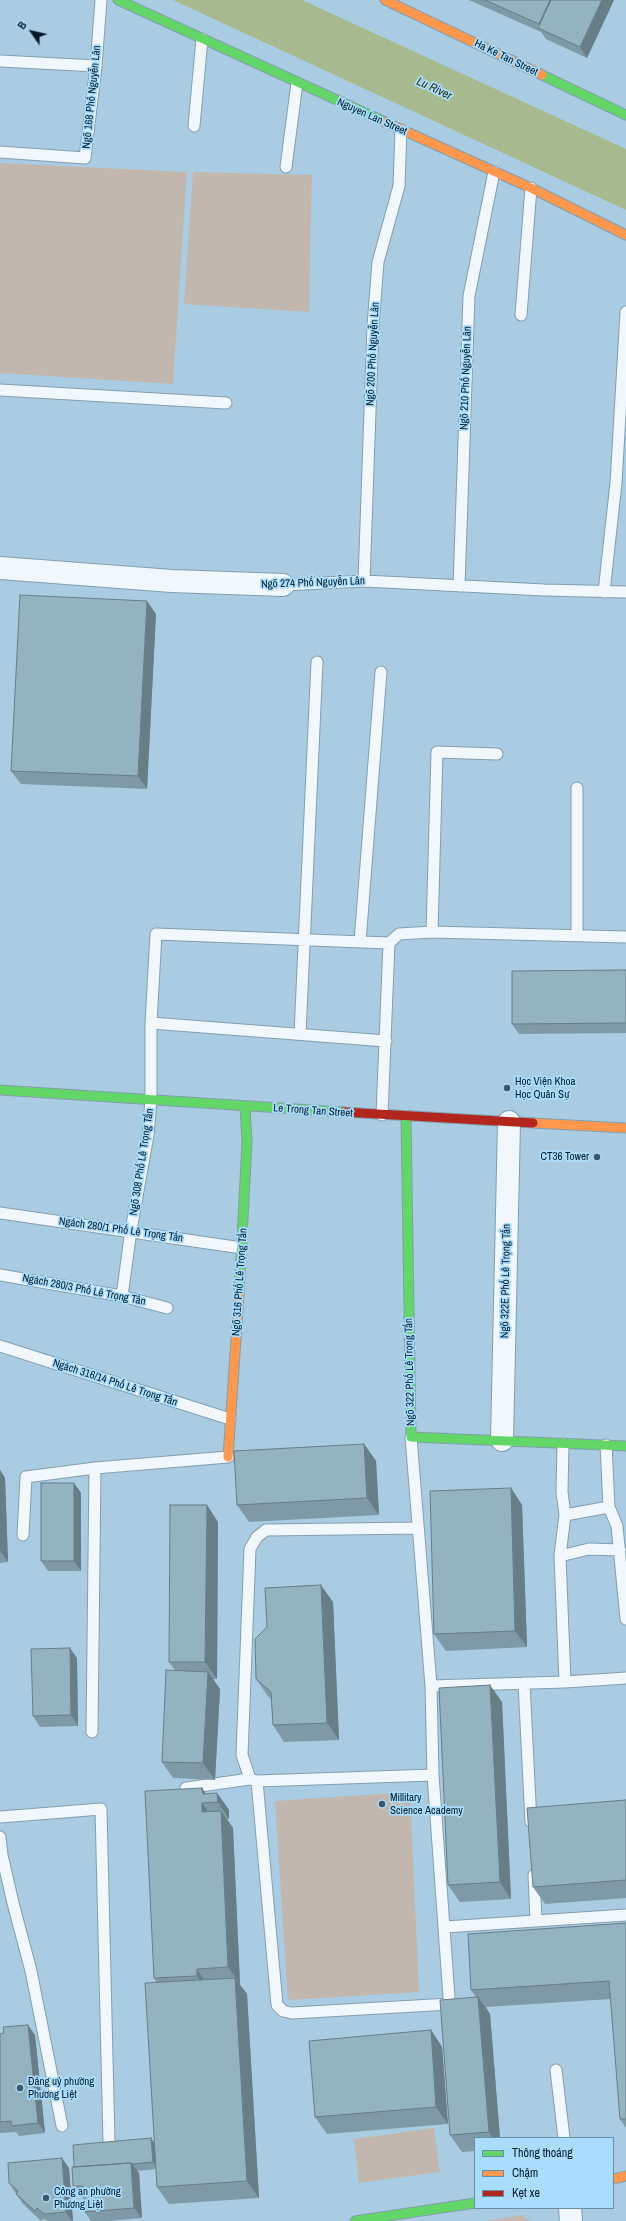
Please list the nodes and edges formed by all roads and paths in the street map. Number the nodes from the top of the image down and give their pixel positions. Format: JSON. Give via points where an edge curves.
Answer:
{"nodes":[{"id":1,"x":101,"y":0,"type":"edge"},
{"id":2,"x":118,"y":0,"type":"edge"},
{"id":3,"x":385,"y":0,"type":"edge"},
{"id":4,"x":202,"y":39,"type":"junction"},
{"id":5,"x":0,"y":61,"type":"edge"},
{"id":6,"x":96,"y":66,"type":"junction"},
{"id":7,"x":297,"y":83,"type":"junction"},
{"id":8,"x":626,"y":115,"type":"edge"},
{"id":9,"x":194,"y":126,"type":"dead end"},
{"id":10,"x":401,"y":130,"type":"junction"},
{"id":11,"x":0,"y":152,"type":"edge"},
{"id":12,"x":286,"y":167,"type":"dead end"},
{"id":13,"x":494,"y":172,"type":"junction"},
{"id":14,"x":531,"y":188,"type":"junction"},
{"id":15,"x":626,"y":235,"type":"edge"},
{"id":16,"x":626,"y":312,"type":"edge"},
{"id":17,"x":521,"y":315,"type":"dead end"},
{"id":18,"x":0,"y":390,"type":"edge"},
{"id":19,"x":226,"y":403,"type":"dead end"},
{"id":20,"x":0,"y":568,"type":"edge"},
{"id":21,"x":364,"y":581,"type":"junction"},
{"id":22,"x":283,"y":585,"type":"joint"},
{"id":23,"x":459,"y":586,"type":"junction"},
{"id":24,"x":604,"y":592,"type":"junction"},
{"id":25,"x":626,"y":592,"type":"edge"},
{"id":26,"x":317,"y":662,"type":"dead end"},
{"id":27,"x":381,"y":672,"type":"dead end"},
{"id":28,"x":497,"y":754,"type":"dead end"},
{"id":29,"x":577,"y":788,"type":"dead end"},
{"id":30,"x":432,"y":932,"type":"junction"},
{"id":31,"x":577,"y":936,"type":"junction"},
{"id":32,"x":626,"y":937,"type":"edge"},
{"id":33,"x":306,"y":940,"type":"junction"},
{"id":34,"x":360,"y":942,"type":"junction"},
{"id":35,"x":389,"y":943,"type":"junction"},
{"id":36,"x":151,"y":1023,"type":"junction"},
{"id":37,"x":300,"y":1034,"type":"junction"},
{"id":38,"x":386,"y":1041,"type":"junction"},
{"id":39,"x":0,"y":1090,"type":"edge"},
{"id":40,"x":151,"y":1100,"type":"junction"},
{"id":41,"x":245,"y":1107,"type":"junction"},
{"id":42,"x":382,"y":1115,"type":"junction"},
{"id":43,"x":406,"y":1116,"type":"junction"},
{"id":44,"x":509,"y":1122,"type":"junction"},
{"id":45,"x":626,"y":1128,"type":"edge"},
{"id":46,"x":0,"y":1213,"type":"edge"},
{"id":47,"x":131,"y":1230,"type":"junction"},
{"id":48,"x":242,"y":1248,"type":"junction"},
{"id":49,"x":0,"y":1274,"type":"edge"},
{"id":50,"x":122,"y":1296,"type":"junction"},
{"id":51,"x":167,"y":1308,"type":"dead end"},
{"id":52,"x":0,"y":1346,"type":"edge"},
{"id":53,"x":230,"y":1420,"type":"junction"},
{"id":54,"x":411,"y":1437,"type":"junction"},
{"id":55,"x":502,"y":1440,"type":"junction"},
{"id":56,"x":563,"y":1444,"type":"junction"},
{"id":57,"x":606,"y":1445,"type":"junction"},
{"id":58,"x":626,"y":1446,"type":"edge"},
{"id":59,"x":228,"y":1457,"type":"joint"},
{"id":60,"x":95,"y":1468,"type":"junction"},
{"id":61,"x":609,"y":1507,"type":"junction"},
{"id":62,"x":565,"y":1515,"type":"junction"},
{"id":63,"x":622,"y":1526,"type":"edge"},
{"id":64,"x":418,"y":1528,"type":"junction"},
{"id":65,"x":23,"y":1535,"type":"dead end"},
{"id":66,"x":620,"y":1550,"type":"junction"},
{"id":67,"x":560,"y":1556,"type":"junction"},
{"id":68,"x":626,"y":1618,"type":"edge"},
{"id":69,"x":626,"y":1678,"type":"edge"},
{"id":70,"x":565,"y":1682,"type":"junction"},
{"id":71,"x":524,"y":1683,"type":"junction"},
{"id":72,"x":431,"y":1686,"type":"junction"},
{"id":73,"x":92,"y":1732,"type":"dead end"},
{"id":74,"x":433,"y":1776,"type":"junction"},
{"id":75,"x":253,"y":1780,"type":"junction"},
{"id":76,"x":186,"y":1788,"type":"edge"},
{"id":77,"x":0,"y":1817,"type":"edge"},
{"id":78,"x":531,"y":1834,"type":"edge"},
{"id":79,"x":0,"y":1837,"type":"edge"},
{"id":80,"x":533,"y":1865,"type":"edge"},
{"id":81,"x":626,"y":1915,"type":"edge"},
{"id":82,"x":536,"y":1921,"type":"junction"},
{"id":83,"x":445,"y":1927,"type":"junction"},
{"id":84,"x":450,"y":2004,"type":"junction"},
{"id":85,"x":450,"y":2022,"type":"edge"},
{"id":86,"x":556,"y":2070,"type":"dead end"},
{"id":87,"x":62,"y":2126,"type":"dead end"},
{"id":88,"x":564,"y":2137,"type":"edge"},
{"id":89,"x":109,"y":2141,"type":"edge"},
{"id":90,"x":626,"y":2176,"type":"edge"},
{"id":91,"x":614,"y":2179,"type":"edge"},
{"id":92,"x":474,"y":2203,"type":"edge"},
{"id":93,"x":570,"y":2209,"type":"edge"},
{"id":94,"x":361,"y":2221,"type":"edge"},
{"id":95,"x":571,"y":2221,"type":"edge"}],
"edges":[{"from":1,"to":6,"type":"lane","name":"Ngõ 168 Phố Nguyễn Lân"},
{"from":2,"to":4,"type":"street","name":"Nguyen Lan Street"},
{"from":3,"to":8,"type":"street","name":"Ha Ke Tan Street"},
{"from":4,"to":7,"type":"street","name":"Nguyen Lan Street"},
{"from":4,"to":9,"type":"lane"},
{"from":5,"to":6,"type":"lane"},
{"from":6,"to":11,"type":"lane","name":"Ngõ 168 Phố Nguyễn Lân","via":[[85,158]]},
{"from":7,"to":10,"type":"street","name":"Nguyen Lan Street"},
{"from":7,"to":12,"type":"lane"},
{"from":10,"to":13,"type":"street","name":"Nguyen Lan Street"},
{"from":10,"to":21,"type":"lane","name":"Ngõ 200 Phố Nguyễn Lân","via":[[399,186],[378,262],[373,326]]},
{"from":13,"to":14,"type":"street","name":"Nguyen Lan Street"},
{"from":13,"to":23,"type":"lane","name":"Ngõ 210 Phố Nguyễn Lân","via":[[469,296]]},
{"from":14,"to":15,"type":"street","name":"Nguyen Lan Street"},
{"from":14,"to":17,"type":"lane"},
{"from":16,"to":24,"type":"lane","via":[[616,483]]},
{"from":18,"to":19,"type":"lane"},
{"from":20,"to":22,"type":"street","name":"Ngõ 274 Phố Nguyễn Lân","via":[[172,581]]},
{"from":21,"to":22,"type":"lane","name":"Ngõ 274 Phố Nguyễn Lân"},
{"from":21,"to":23,"type":"lane","name":"Ngõ 274 Phố Nguyễn Lân"},
{"from":23,"to":24,"type":"lane","name":"Ngõ 274 Phố Nguyễn Lân"},
{"from":24,"to":25,"type":"lane","name":"Ngõ 274 Phố Nguyễn Lân"},
{"from":26,"to":33,"type":"lane"},
{"from":27,"to":34,"type":"lane"},
{"from":28,"to":30,"type":"lane","via":[[436,752]]},
{"from":29,"to":31,"type":"lane"},
{"from":30,"to":31,"type":"lane"},
{"from":30,"to":35,"type":"lane","via":[[399,934]]},
{"from":31,"to":32,"type":"lane"},
{"from":33,"to":34,"type":"lane"},
{"from":33,"to":36,"type":"lane","name":"Ngõ 308 Phố Lê Trọng Tấn","via":[[156,934]]},
{"from":33,"to":37,"type":"lane"},
{"from":34,"to":35,"type":"lane"},
{"from":35,"to":38,"type":"lane"},
{"from":36,"to":37,"type":"lane"},
{"from":36,"to":40,"type":"lane","name":"Ngõ 308 Phố Lê Trọng Tấn"},
{"from":37,"to":38,"type":"lane"},
{"from":38,"to":42,"type":"lane"},
{"from":39,"to":40,"type":"street","name":"Le Trong Tan Street"},
{"from":40,"to":41,"type":"street","name":"Le Trong Tan Street"},
{"from":40,"to":47,"type":"lane","name":"Ngõ 308 Phố Lê Trọng Tấn","via":[[148,1135]]},
{"from":41,"to":42,"type":"street","name":"Le Trong Tan Street"},
{"from":41,"to":48,"type":"street","name":"Ngõ 316 Phố Lê Trọng Tấn","via":[[247,1142]]},
{"from":42,"to":43,"type":"street","name":"Le Trong Tan Street"},
{"from":43,"to":44,"type":"street","name":"Le Trong Tan Street"},
{"from":43,"to":54,"type":"street","name":"Ngõ 322 Phố Lê Trọng Tấn"},
{"from":44,"to":45,"type":"street","name":"Le Trong Tan Street"},
{"from":44,"to":55,"type":"street","name":"Ngõ 322E Phố Lê Trọng Tấn"},
{"from":46,"to":47,"type":"lane","name":"Ngách 280/1 Phố Lê Trọng Tấn"},
{"from":47,"to":48,"type":"lane","name":"Ngách 280/1 Phố Lê Trọng Tấn"},
{"from":47,"to":50,"type":"lane","name":"Ngõ 308 Phố Lê Trọng Tấn"},
{"from":48,"to":53,"type":"street","name":"Ngõ 316 Phố Lê Trọng Tấn"},
{"from":49,"to":50,"type":"lane","name":"Ngách 280/3 Phố Lê Trọng Tấn"},
{"from":50,"to":51,"type":"lane","name":"Ngách 280/3 Phố Lê Trọng Tấn"},
{"from":52,"to":53,"type":"lane","name":"Ngách 316/14 Phố Lê Trọng Tấn"},
{"from":53,"to":59,"type":"street","name":"Ngõ 316 Phố Lê Trọng Tấn"},
{"from":54,"to":55,"type":"street","name":"Ngõ 322 Phố Lê Trọng Tấn"},
{"from":54,"to":64,"type":"lane"},
{"from":55,"to":56,"type":"street","name":"Ngõ 322 Phố Lê Trọng Tấn"},
{"from":56,"to":57,"type":"street","name":"Ngõ 322 Phố Lê Trọng Tấn"},
{"from":56,"to":62,"type":"lane","via":[[562,1492]]},
{"from":57,"to":58,"type":"street","name":"Ngõ 322 Phố Lê Trọng Tấn"},
{"from":57,"to":61,"type":"lane"},
{"from":59,"to":60,"type":"lane"},
{"from":60,"to":65,"type":"lane","via":[[26,1477]]},
{"from":60,"to":73,"type":"lane"},
{"from":61,"to":62,"type":"lane"},
{"from":61,"to":63,"type":"lane"},
{"from":62,"to":67,"type":"lane"},
{"from":63,"to":66,"type":"lane"},
{"from":64,"to":72,"type":"lane"},
{"from":64,"to":75,"type":"lane","via":[[266,1530],[256,1537],[250,1549],[242,1754]]},
{"from":66,"to":67,"type":"lane","via":[[589,1549]]},
{"from":66,"to":68,"type":"lane"},
{"from":67,"to":70,"type":"lane"},
{"from":69,"to":70,"type":"lane"},
{"from":70,"to":71,"type":"lane"},
{"from":71,"to":72,"type":"lane"},
{"from":71,"to":78,"type":"lane"},
{"from":72,"to":74,"type":"lane"},
{"from":74,"to":75,"type":"lane"},
{"from":74,"to":83,"type":"lane"},
{"from":75,"to":76,"type":"lane"},
{"from":75,"to":84,"type":"lane","via":[[277,2005],[283,2011],[292,2013]]},
{"from":77,"to":89,"type":"lane","via":[[101,1809]]},
{"from":79,"to":87,"type":"lane","via":[[11,1896],[33,1979]]},
{"from":80,"to":82,"type":"lane"},
{"from":81,"to":82,"type":"lane"},
{"from":82,"to":83,"type":"lane"},
{"from":83,"to":84,"type":"lane"},
{"from":84,"to":85,"type":"lane"},
{"from":86,"to":88,"type":"lane"},
{"from":90,"to":91,"type":"street"},
{"from":92,"to":94,"type":"street"},
{"from":93,"to":95,"type":"street"}]}
